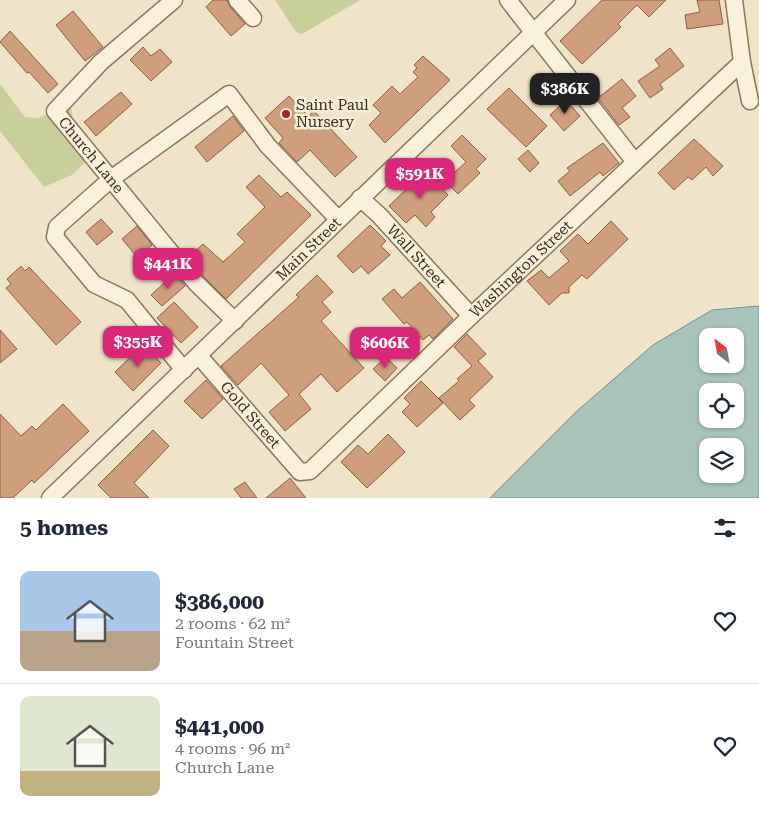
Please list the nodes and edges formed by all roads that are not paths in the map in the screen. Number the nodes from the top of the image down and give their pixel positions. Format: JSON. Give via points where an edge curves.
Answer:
{"nodes":[{"id":1,"x":174,"y":0,"type":"edge"},
{"id":2,"x":237,"y":0,"type":"edge"},
{"id":3,"x":508,"y":0,"type":"edge"},
{"id":4,"x":567,"y":0,"type":"edge"},
{"id":5,"x":734,"y":0,"type":"edge"},
{"id":6,"x":253,"y":18,"type":"dead end"},
{"id":7,"x":533,"y":34,"type":"junction"},
{"id":8,"x":742,"y":62,"type":"junction"},
{"id":9,"x":750,"y":101,"type":"dead end"},
{"id":10,"x":635,"y":162,"type":"junction"},
{"id":11,"x":111,"y":178,"type":"junction"},
{"id":12,"x":360,"y":198,"type":"junction"},
{"id":13,"x":338,"y":219,"type":"junction"},
{"id":14,"x":471,"y":316,"type":"junction"},
{"id":15,"x":235,"y":322,"type":"junction"},
{"id":16,"x":199,"y":356,"type":"junction"},
{"id":17,"x":184,"y":370,"type":"junction"},
{"id":18,"x":300,"y":472,"type":"joint"},
{"id":19,"x":50,"y":498,"type":"edge"}],
"edges":[{"from":1,"to":11,"type":"street","name":"Church Lane","via":[[101,62],[55,111]]},
{"from":2,"to":6,"type":"street"},
{"from":3,"to":7,"type":"street"},
{"from":4,"to":7,"type":"street","name":"Main Street"},
{"from":5,"to":8,"type":"street"},
{"from":7,"to":10,"type":"street"},
{"from":7,"to":12,"type":"street","name":"Main Street"},
{"from":8,"to":9,"type":"street"},
{"from":8,"to":10,"type":"street","name":"Washington Street"},
{"from":10,"to":14,"type":"street","name":"Washington Street"},
{"from":11,"to":13,"type":"street","via":[[229,94],[268,146]]},
{"from":11,"to":15,"type":"street","name":"Church Lane","via":[[196,283]]},
{"from":11,"to":17,"type":"street","via":[[56,227],[54,237],[94,284],[127,300]]},
{"from":12,"to":13,"type":"street","name":"Main Street"},
{"from":12,"to":14,"type":"street","name":"Wall Street","via":[[380,215]]},
{"from":13,"to":15,"type":"street","name":"Main Street"},
{"from":14,"to":18,"type":"street","name":"Washington Street","via":[[310,471]]},
{"from":15,"to":16,"type":"street","name":"Main Street"},
{"from":16,"to":17,"type":"street","name":"Main Street"},
{"from":16,"to":18,"type":"street","name":"Gold Street"},
{"from":17,"to":19,"type":"street","name":"Main Street"}]}
